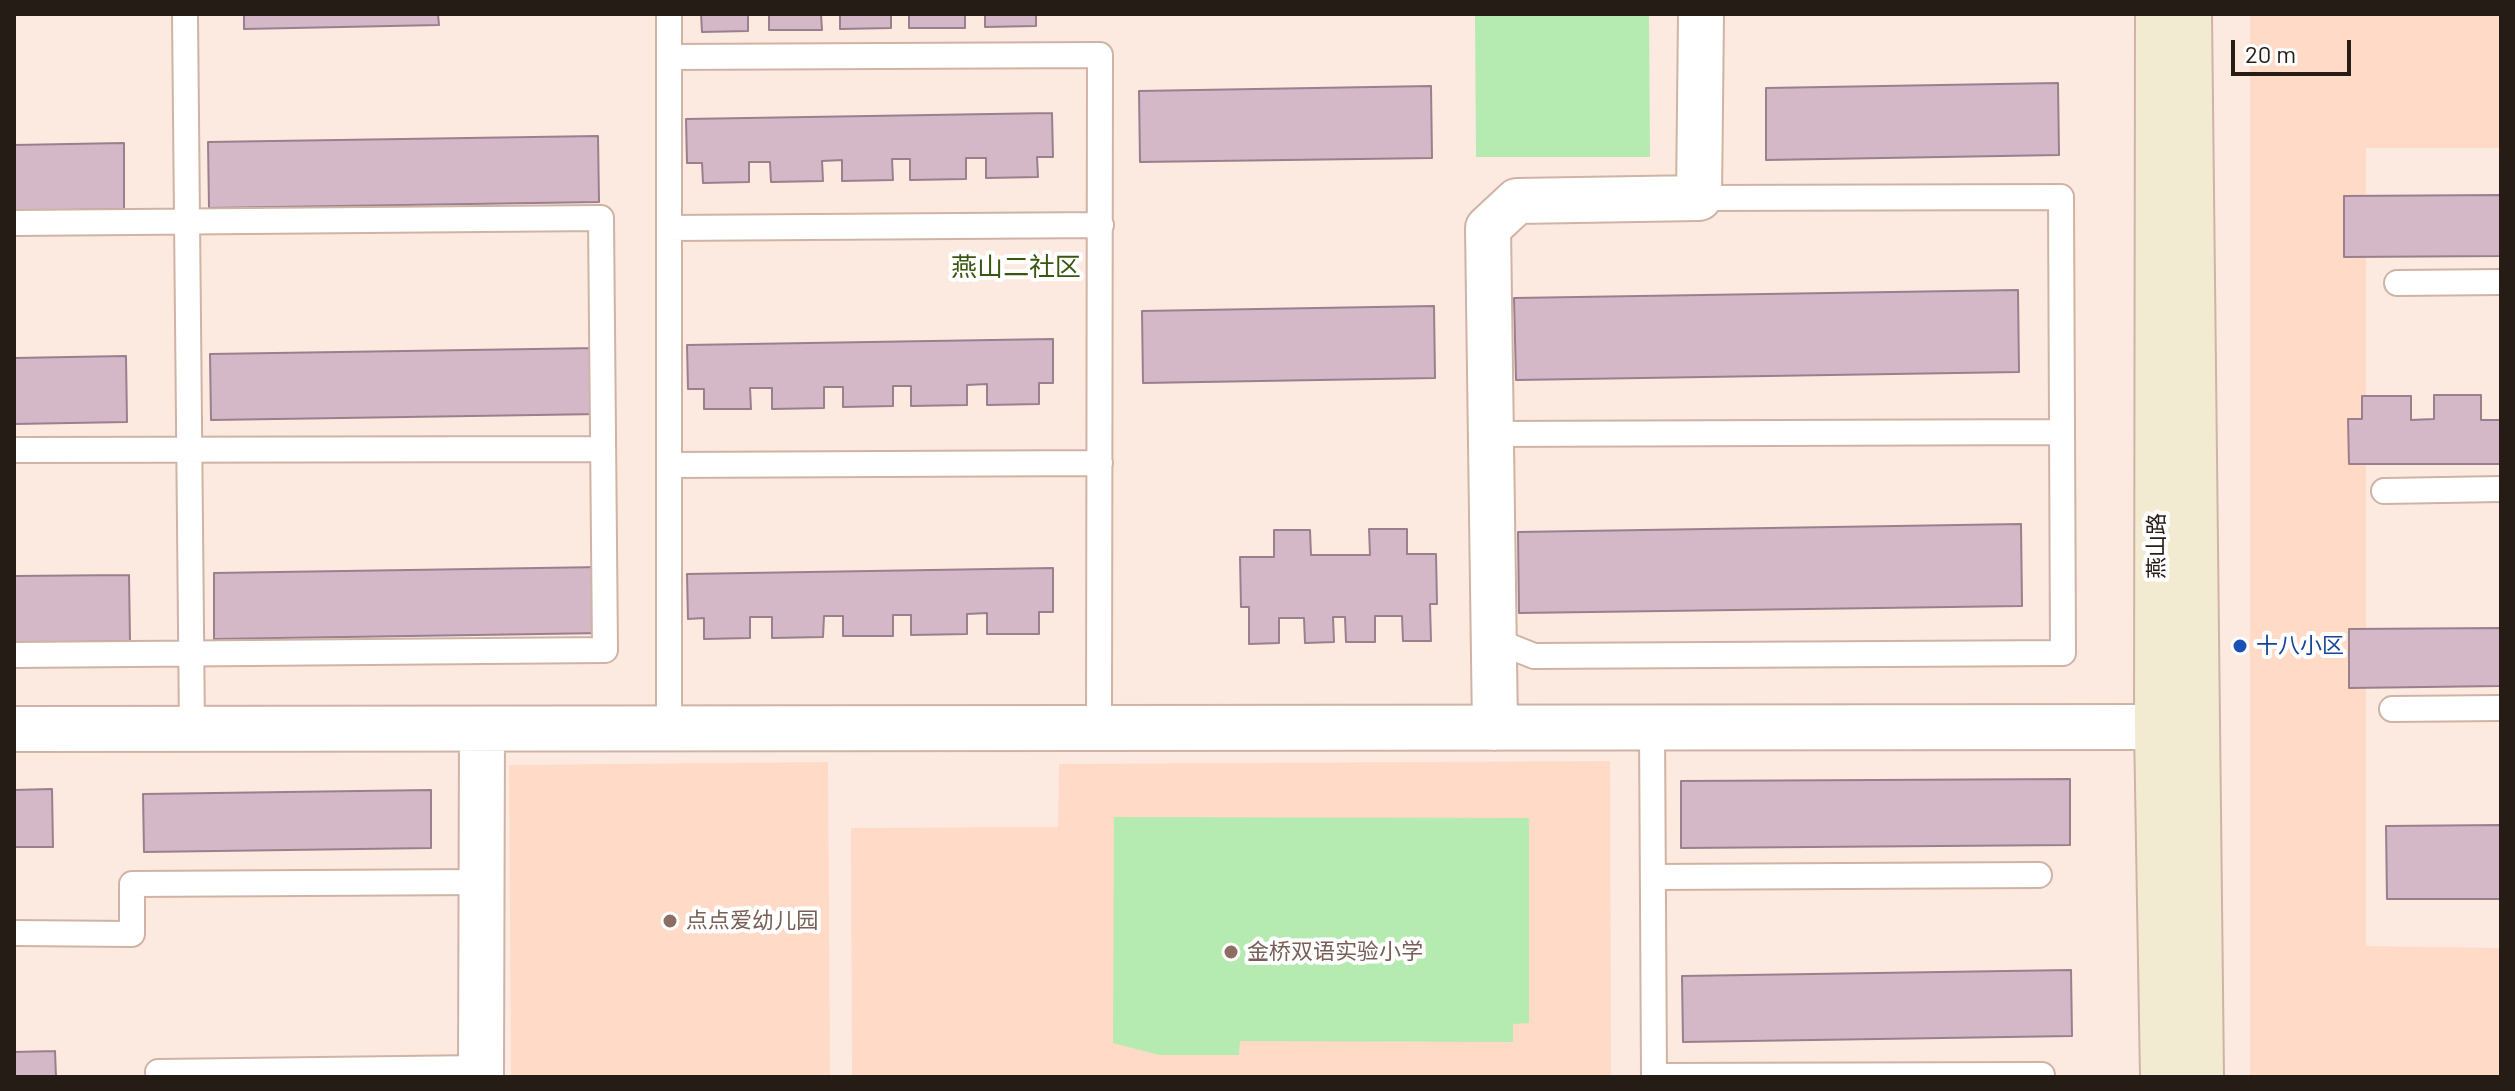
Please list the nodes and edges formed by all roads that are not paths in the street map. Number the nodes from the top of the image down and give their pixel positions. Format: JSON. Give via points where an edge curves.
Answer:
{"nodes":[{"id":1,"x":185,"y":14,"type":"edge"},
{"id":2,"x":669,"y":14,"type":"edge"},
{"id":3,"x":1701,"y":14,"type":"edge"},
{"id":4,"x":2158,"y":14,"type":"edge"},
{"id":5,"x":2189,"y":14,"type":"edge"},
{"id":6,"x":669,"y":57,"type":"junction"},
{"id":7,"x":1699,"y":198,"type":"junction"},
{"id":8,"x":189,"y":221,"type":"junction"},
{"id":9,"x":14,"y":223,"type":"edge"},
{"id":10,"x":1101,"y":225,"type":"junction"},
{"id":11,"x":669,"y":228,"type":"junction"},
{"id":12,"x":2501,"y":282,"type":"edge"},
{"id":13,"x":2397,"y":283,"type":"dead end"},
{"id":14,"x":2062,"y":432,"type":"junction"},
{"id":15,"x":1491,"y":434,"type":"junction"},
{"id":16,"x":603,"y":449,"type":"junction"},
{"id":17,"x":14,"y":450,"type":"edge"},
{"id":18,"x":191,"y":450,"type":"junction"},
{"id":19,"x":1100,"y":463,"type":"junction"},
{"id":20,"x":669,"y":465,"type":"junction"},
{"id":21,"x":2501,"y":489,"type":"edge"},
{"id":22,"x":2384,"y":491,"type":"dead end"},
{"id":23,"x":1494,"y":640,"type":"junction"},
{"id":24,"x":192,"y":654,"type":"junction"},
{"id":25,"x":14,"y":655,"type":"edge"},
{"id":26,"x":2501,"y":708,"type":"edge"},
{"id":27,"x":2392,"y":709,"type":"dead end"},
{"id":28,"x":2157,"y":727,"type":"junction"},
{"id":29,"x":1099,"y":728,"type":"junction"},
{"id":30,"x":1495,"y":728,"type":"junction"},
{"id":31,"x":1652,"y":728,"type":"junction"},
{"id":32,"x":14,"y":729,"type":"edge"},
{"id":33,"x":192,"y":729,"type":"junction"},
{"id":34,"x":482,"y":729,"type":"junction"},
{"id":35,"x":669,"y":729,"type":"junction"},
{"id":36,"x":2039,"y":875,"type":"dead end"},
{"id":37,"x":1653,"y":877,"type":"junction"},
{"id":38,"x":482,"y":882,"type":"junction"},
{"id":39,"x":14,"y":933,"type":"edge"},
{"id":40,"x":158,"y":1072,"type":"dead end"},
{"id":41,"x":481,"y":1072,"type":"edge"},
{"id":42,"x":2042,"y":1075,"type":"dead end"},
{"id":43,"x":1654,"y":1076,"type":"edge"},
{"id":44,"x":2163,"y":1077,"type":"edge"},
{"id":45,"x":2201,"y":1077,"type":"edge"}],
"edges":[{"from":1,"to":8,"type":"lane"},
{"from":2,"to":6,"type":"lane"},
{"from":3,"to":7,"type":"street"},
{"from":4,"to":28,"type":"main road","name":"燕山路"},
{"from":5,"to":45,"type":"main road","name":"燕山路"},
{"from":6,"to":10,"type":"lane","via":[[1100,55]]},
{"from":6,"to":11,"type":"lane"},
{"from":7,"to":14,"type":"lane","via":[[2061,197]]},
{"from":7,"to":15,"type":"street","via":[[1517,201],[1488,228]]},
{"from":8,"to":9,"type":"lane"},
{"from":8,"to":16,"type":"lane","via":[[601,218]]},
{"from":8,"to":18,"type":"lane"},
{"from":10,"to":11,"type":"lane"},
{"from":10,"to":19,"type":"lane"},
{"from":11,"to":20,"type":"lane"},
{"from":12,"to":13,"type":"lane"},
{"from":14,"to":15,"type":"lane"},
{"from":14,"to":23,"type":"lane","via":[[2063,653],[1534,656]]},
{"from":15,"to":23,"type":"street"},
{"from":16,"to":18,"type":"lane"},
{"from":16,"to":24,"type":"lane","via":[[605,650]]},
{"from":17,"to":18,"type":"lane"},
{"from":18,"to":24,"type":"lane"},
{"from":19,"to":20,"type":"lane"},
{"from":19,"to":29,"type":"lane"},
{"from":20,"to":35,"type":"lane"},
{"from":21,"to":22,"type":"lane"},
{"from":23,"to":30,"type":"street"},
{"from":24,"to":25,"type":"lane"},
{"from":24,"to":33,"type":"lane"},
{"from":26,"to":27,"type":"lane"},
{"from":28,"to":31,"type":"street"},
{"from":28,"to":44,"type":"main road","name":"燕山路"},
{"from":29,"to":30,"type":"street"},
{"from":29,"to":35,"type":"street"},
{"from":30,"to":31,"type":"street"},
{"from":31,"to":37,"type":"lane"},
{"from":32,"to":33,"type":"street"},
{"from":33,"to":34,"type":"street"},
{"from":34,"to":35,"type":"street"},
{"from":34,"to":38,"type":"street"},
{"from":36,"to":37,"type":"lane"},
{"from":37,"to":43,"type":"lane"},
{"from":38,"to":39,"type":"lane","via":[[132,884],[132,934]]},
{"from":38,"to":41,"type":"street"},
{"from":40,"to":41,"type":"lane"},
{"from":42,"to":43,"type":"lane"}]}
